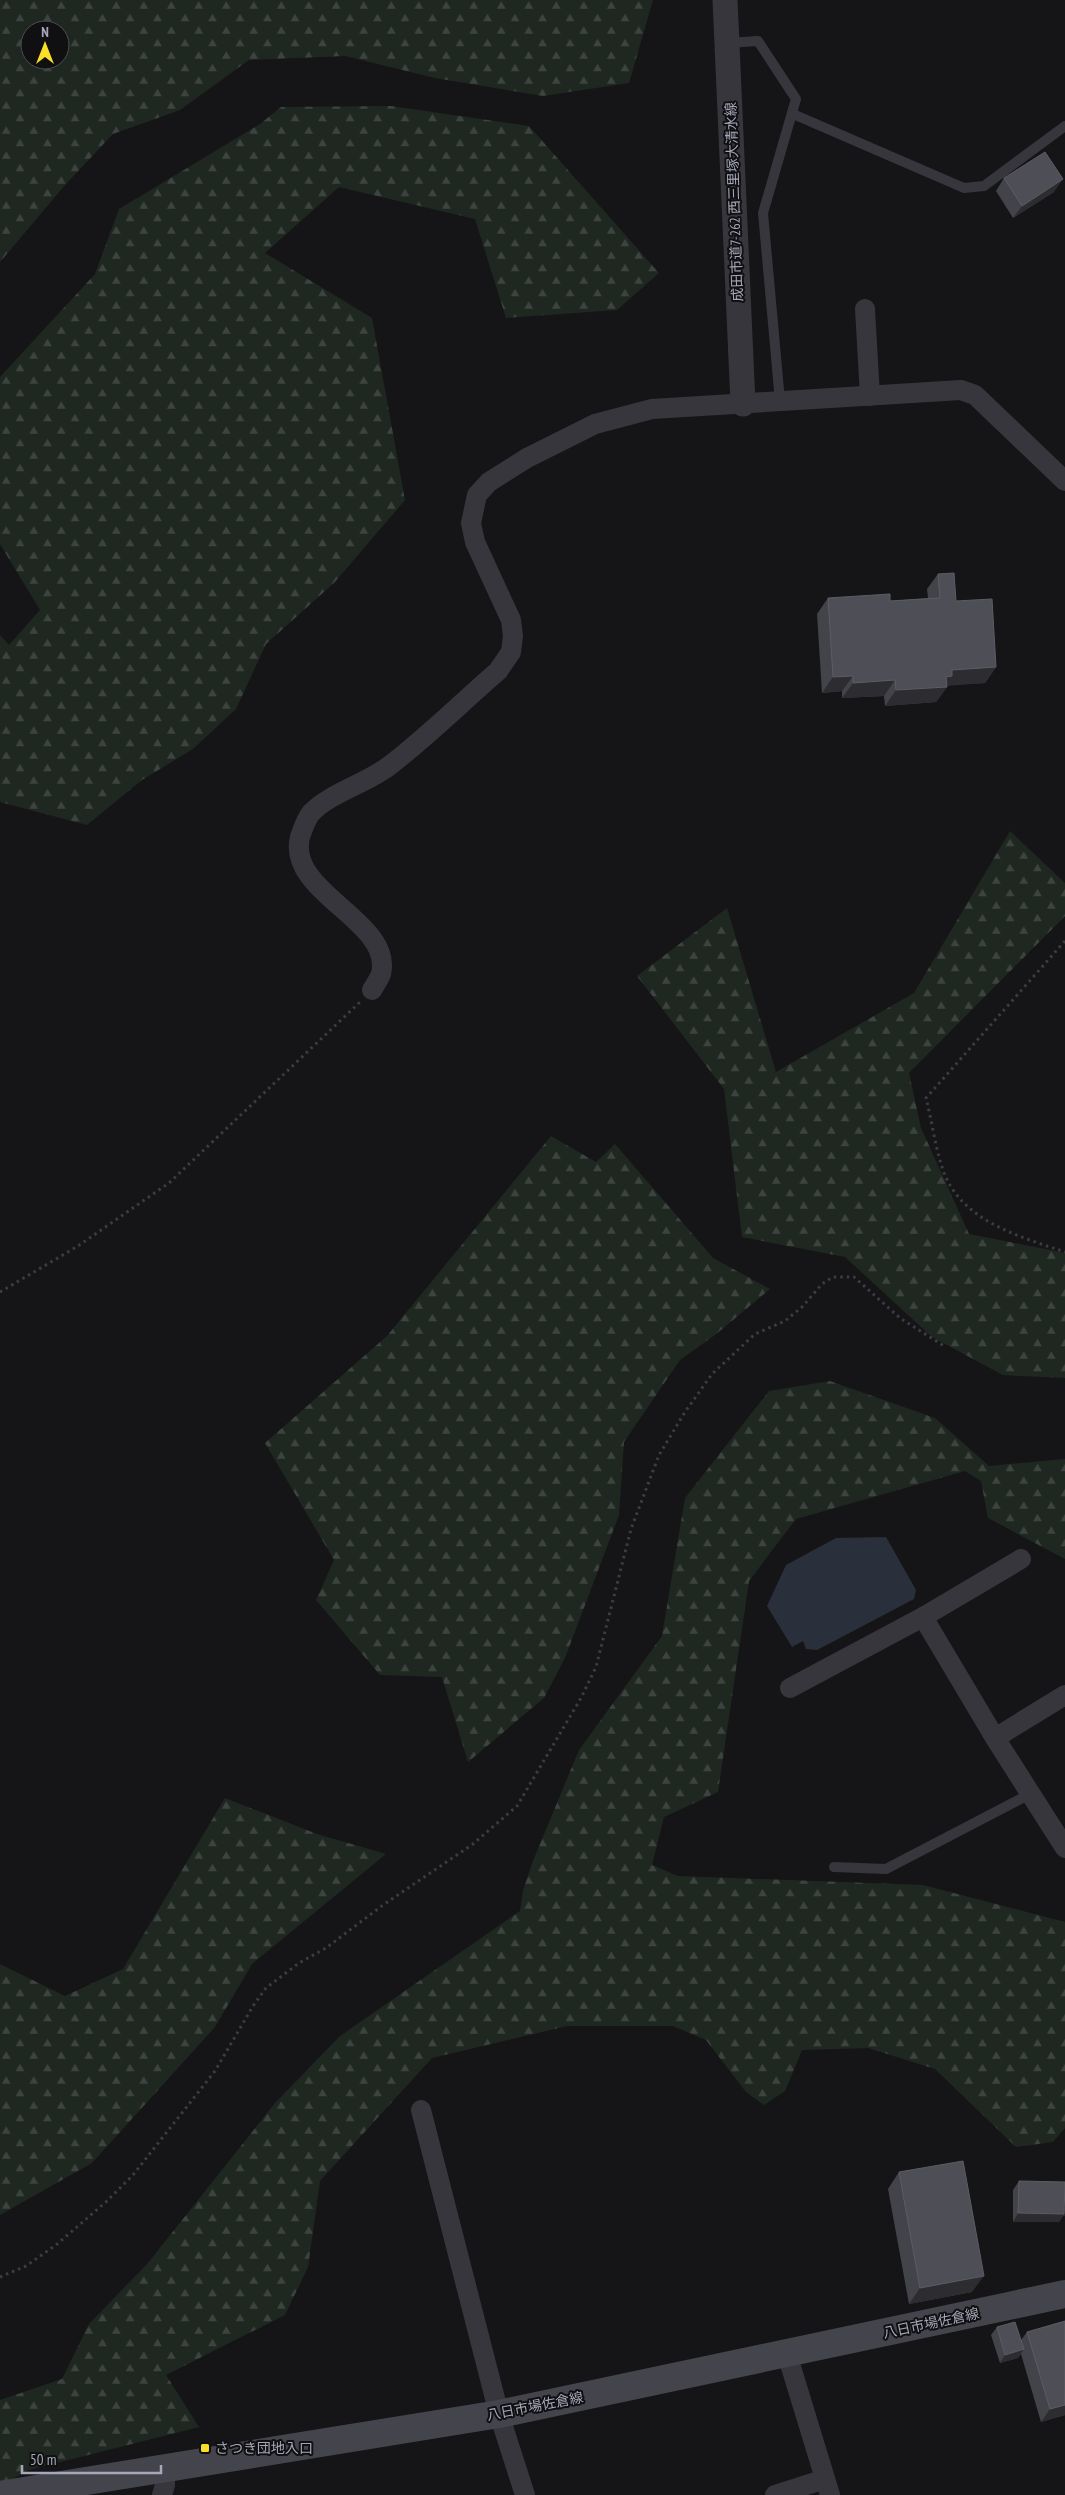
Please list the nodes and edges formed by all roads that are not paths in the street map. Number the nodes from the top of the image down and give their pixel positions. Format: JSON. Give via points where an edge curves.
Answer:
{"nodes":[{"id":1,"x":725,"y":0,"type":"edge"},
{"id":2,"x":727,"y":43,"type":"junction"},
{"id":3,"x":793,"y":114,"type":"junction"},
{"id":4,"x":1065,"y":126,"type":"edge"},
{"id":5,"x":865,"y":309,"type":"dead end"},
{"id":6,"x":870,"y":396,"type":"junction"},
{"id":7,"x":780,"y":401,"type":"junction"},
{"id":8,"x":743,"y":404,"type":"junction"},
{"id":9,"x":1065,"y":480,"type":"edge"},
{"id":10,"x":372,"y":990,"type":"road end"},
{"id":11,"x":1021,"y":1559,"type":"dead end"},
{"id":12,"x":923,"y":1617,"type":"junction"},
{"id":13,"x":790,"y":1688,"type":"dead end"},
{"id":14,"x":1065,"y":1695,"type":"edge"},
{"id":15,"x":995,"y":1738,"type":"junction"},
{"id":16,"x":1030,"y":1794,"type":"junction"},
{"id":17,"x":1065,"y":1848,"type":"edge"},
{"id":18,"x":834,"y":1867,"type":"dead end"},
{"id":19,"x":421,"y":2110,"type":"dead end"},
{"id":20,"x":1065,"y":2294,"type":"edge"},
{"id":21,"x":787,"y":2354,"type":"junction"},
{"id":22,"x":499,"y":2414,"type":"junction"},
{"id":23,"x":165,"y":2468,"type":"junction"},
{"id":24,"x":827,"y":2487,"type":"edge"},
{"id":25,"x":0,"y":2495,"type":"edge"},
{"id":26,"x":162,"y":2495,"type":"edge"},
{"id":27,"x":525,"y":2495,"type":"edge"},
{"id":28,"x":775,"y":2495,"type":"edge"}],
"edges":[{"from":1,"to":2,"type":"street","name":"成田市道7-262 西三里塚大清水線"},
{"from":2,"to":3,"type":"lane","via":[[758,41],[796,99]]},
{"from":2,"to":8,"type":"street","name":"成田市道7-262 西三里塚大清水線"},
{"from":3,"to":4,"type":"lane","via":[[964,188],[984,186]]},
{"from":3,"to":7,"type":"lane","via":[[763,213]]},
{"from":5,"to":6,"type":"street"},
{"from":6,"to":7,"type":"street"},
{"from":6,"to":9,"type":"street","via":[[961,390],[975,395]]},
{"from":7,"to":8,"type":"street"},
{"from":8,"to":10,"type":"street","via":[[652,409],[595,424],[527,458],[489,482],[478,495],[471,523],[475,542],[511,620],[511,652],[498,671],[389,767],[310,814],[300,836],[298,850],[303,866],[374,940],[382,964],[381,974]]},
{"from":11,"to":12,"type":"street"},
{"from":12,"to":13,"type":"street"},
{"from":12,"to":15,"type":"street"},
{"from":14,"to":15,"type":"street"},
{"from":15,"to":16,"type":"street"},
{"from":16,"to":17,"type":"street"},
{"from":16,"to":18,"type":"lane","via":[[886,1869]]},
{"from":19,"to":22,"type":"street"},
{"from":20,"to":21,"type":"main road","name":"八日市場佐倉線"},
{"from":21,"to":22,"type":"main road","name":"八日市場佐倉線"},
{"from":21,"to":24,"type":"street"},
{"from":22,"to":23,"type":"main road","name":"八日市場佐倉線"},
{"from":22,"to":27,"type":"street"},
{"from":23,"to":25,"type":"main road","name":"八日市場佐倉線"},
{"from":23,"to":26,"type":"street"},
{"from":24,"to":28,"type":"street"}]}
